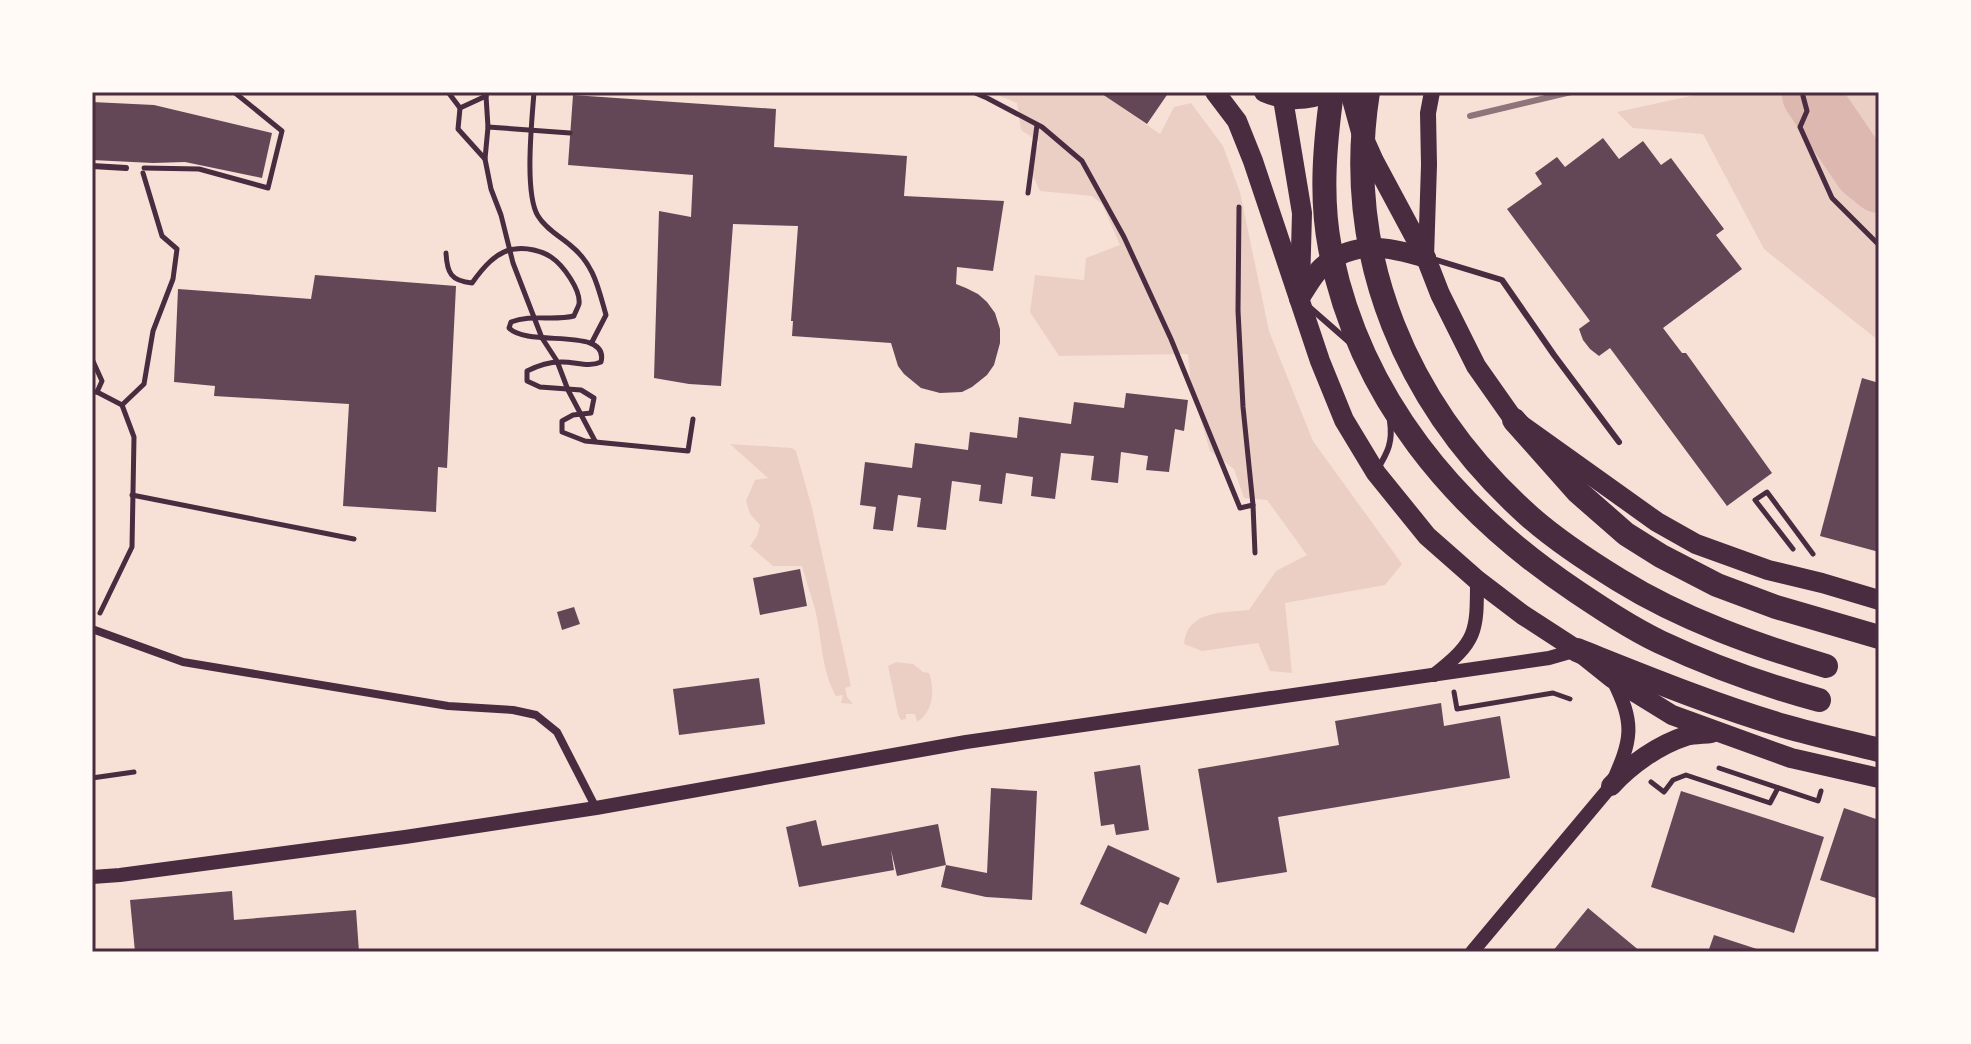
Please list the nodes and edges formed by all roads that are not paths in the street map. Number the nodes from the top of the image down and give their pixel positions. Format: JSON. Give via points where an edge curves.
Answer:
{"nodes":[{"id":1,"x":1215,"y":92,"type":"edge"},
{"id":2,"x":1331,"y":92,"type":"edge"},
{"id":3,"x":1350,"y":92,"type":"edge"},
{"id":4,"x":1368,"y":92,"type":"edge"},
{"id":5,"x":1432,"y":92,"type":"edge"},
{"id":6,"x":1273,"y":96,"type":"edge"},
{"id":7,"x":92,"y":166,"type":"edge"},
{"id":8,"x":126,"y":168,"type":"dead end"},
{"id":9,"x":1426,"y":258,"type":"junction"},
{"id":10,"x":1299,"y":299,"type":"junction"},
{"id":11,"x":1514,"y":420,"type":"junction"},
{"id":12,"x":1619,"y":442,"type":"dead end"},
{"id":13,"x":1376,"y":473,"type":"junction"},
{"id":14,"x":1477,"y":580,"type":"junction"},
{"id":15,"x":1879,"y":600,"type":"edge"},
{"id":16,"x":92,"y":629,"type":"edge"},
{"id":17,"x":1879,"y":637,"type":"edge"},
{"id":18,"x":1577,"y":650,"type":"junction"},
{"id":19,"x":1826,"y":666,"type":"dead end"},
{"id":20,"x":1433,"y":675,"type":"junction"},
{"id":21,"x":1612,"y":678,"type":"junction"},
{"id":22,"x":1819,"y":700,"type":"dead end"},
{"id":23,"x":1719,"y":732,"type":"junction"},
{"id":24,"x":1879,"y":750,"type":"edge"},
{"id":25,"x":1879,"y":778,"type":"edge"},
{"id":26,"x":1611,"y":786,"type":"junction"},
{"id":27,"x":596,"y":808,"type":"junction"},
{"id":28,"x":92,"y":877,"type":"edge"},
{"id":29,"x":1472,"y":952,"type":"edge"}],
"edges":[{"from":1,"to":10,"type":"main road","via":[[1237,121]]},
{"from":2,"to":6,"type":"main road","via":[[1306,100]]},
{"from":2,"to":22,"type":"highway","via":[[1324,183],[1339,286],[1384,394],[1421,451],[1510,544],[1606,612],[1725,669]]},
{"from":3,"to":9,"type":"main road","via":[[1374,161]]},
{"from":4,"to":19,"type":"highway","via":[[1362,177],[1378,282],[1421,384],[1456,436],[1530,517],[1621,581],[1734,636]]},
{"from":5,"to":9,"type":"main road"},
{"from":6,"to":10,"type":"main road","via":[[1302,213]]},
{"from":7,"to":8,"type":"lane"},
{"from":9,"to":10,"type":"main road","via":[[1376,247],[1348,251],[1321,267]]},
{"from":9,"to":11,"type":"main road","via":[[1476,366]]},
{"from":9,"to":12,"type":"lane","via":[[1502,280]]},
{"from":10,"to":13,"type":"main road","via":[[1344,420]]},
{"from":10,"to":13,"type":"lane","via":[[1352,344],[1389,414],[1392,436]]},
{"from":11,"to":15,"type":"main road","via":[[1696,544]]},
{"from":11,"to":17,"type":"highway","via":[[1578,492],[1661,556],[1776,607]]},
{"from":13,"to":14,"type":"main road","via":[[1427,536]]},
{"from":14,"to":18,"type":"main road"},
{"from":14,"to":20,"type":"street","via":[[1477,621],[1469,642]]},
{"from":16,"to":27,"type":"street","via":[[183,662],[448,706],[536,715],[557,732]]},
{"from":18,"to":20,"type":"street"},
{"from":18,"to":21,"type":"main road"},
{"from":18,"to":24,"type":"highway","via":[[1747,714]]},
{"from":20,"to":27,"type":"street","via":[[966,742]]},
{"from":21,"to":23,"type":"main road","via":[[1672,715]]},
{"from":21,"to":26,"type":"street","via":[[1629,721],[1628,742]]},
{"from":23,"to":25,"type":"main road","via":[[1791,758]]},
{"from":23,"to":26,"type":"main road","via":[[1687,735],[1663,746]]},
{"from":26,"to":29,"type":"street"},
{"from":27,"to":28,"type":"street"}]}
